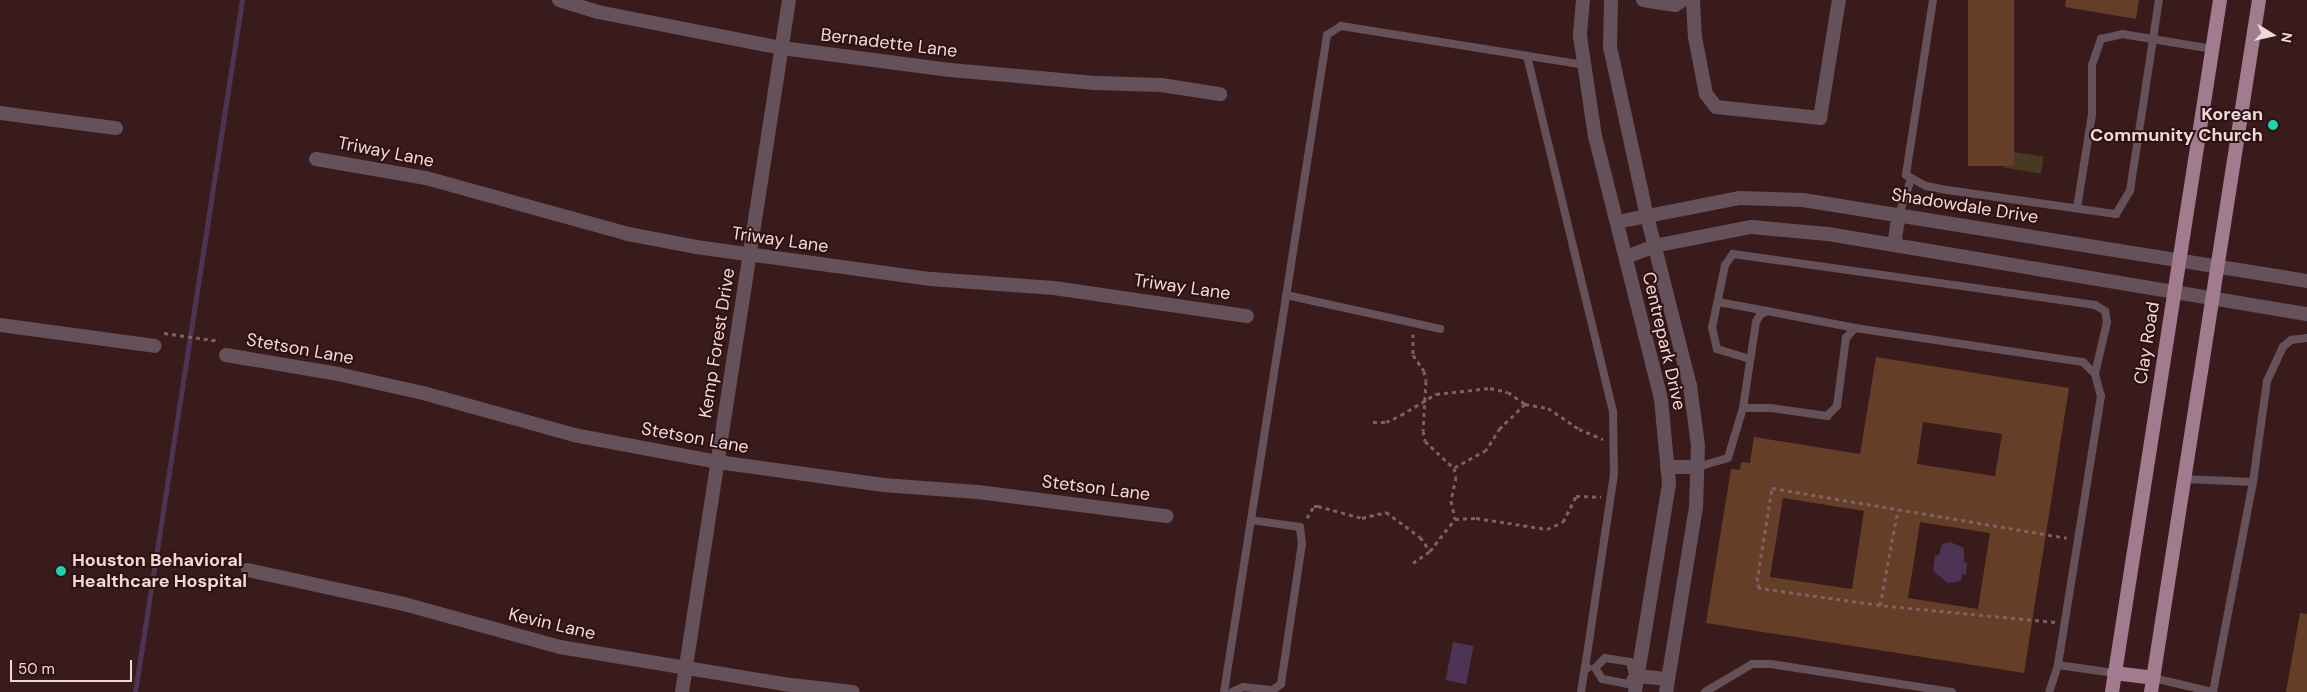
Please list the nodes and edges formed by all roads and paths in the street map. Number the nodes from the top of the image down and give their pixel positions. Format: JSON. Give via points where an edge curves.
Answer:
{"nodes":[{"id":1,"x":559,"y":0,"type":"edge"},
{"id":2,"x":789,"y":0,"type":"edge"},
{"id":3,"x":1583,"y":0,"type":"edge"},
{"id":4,"x":1611,"y":0,"type":"edge"},
{"id":5,"x":1643,"y":0,"type":"edge"},
{"id":6,"x":1683,"y":0,"type":"edge"},
{"id":7,"x":1694,"y":0,"type":"edge"},
{"id":8,"x":1839,"y":0,"type":"edge"},
{"id":9,"x":1933,"y":0,"type":"edge"},
{"id":10,"x":2158,"y":0,"type":"edge"},
{"id":11,"x":2220,"y":0,"type":"edge"},
{"id":12,"x":2258,"y":0,"type":"edge"},
{"id":13,"x":2154,"y":38,"type":"junction"},
{"id":14,"x":782,"y":48,"type":"junction"},
{"id":15,"x":2213,"y":49,"type":"junction"},
{"id":16,"x":1527,"y":56,"type":"junction"},
{"id":17,"x":1584,"y":65,"type":"junction"},
{"id":18,"x":1220,"y":94,"type":"dead end"},
{"id":19,"x":0,"y":113,"type":"edge"},
{"id":20,"x":116,"y":128,"type":"dead end"},
{"id":21,"x":316,"y":159,"type":"dead end"},
{"id":22,"x":1911,"y":180,"type":"junction"},
{"id":23,"x":2077,"y":208,"type":"junction"},
{"id":24,"x":1899,"y":214,"type":"junction"},
{"id":25,"x":1647,"y":216,"type":"junction"},
{"id":26,"x":1617,"y":222,"type":"junction"},
{"id":27,"x":1894,"y":245,"type":"junction"},
{"id":28,"x":1654,"y":246,"type":"junction"},
{"id":29,"x":750,"y":254,"type":"junction"},
{"id":30,"x":1626,"y":257,"type":"junction"},
{"id":31,"x":2180,"y":258,"type":"junction"},
{"id":32,"x":2218,"y":265,"type":"junction"},
{"id":33,"x":2307,"y":281,"type":"edge"},
{"id":34,"x":2174,"y":293,"type":"junction"},
{"id":35,"x":1286,"y":295,"type":"junction"},
{"id":36,"x":2213,"y":299,"type":"junction"},
{"id":37,"x":1718,"y":302,"type":"junction"},
{"id":38,"x":1767,"y":311,"type":"junction"},
{"id":39,"x":2307,"y":314,"type":"edge"},
{"id":40,"x":1247,"y":316,"type":"dead end"},
{"id":41,"x":1417,"y":324,"type":"junction"},
{"id":42,"x":0,"y":325,"type":"edge"},
{"id":43,"x":1855,"y":328,"type":"junction"},
{"id":44,"x":1440,"y":329,"type":"dead end"},
{"id":45,"x":171,"y":334,"type":"dead end"},
{"id":46,"x":2307,"y":338,"type":"edge"},
{"id":47,"x":218,"y":341,"type":"dead end"},
{"id":48,"x":155,"y":346,"type":"dead end"},
{"id":49,"x":226,"y":355,"type":"dead end"},
{"id":50,"x":1750,"y":359,"type":"junction"},
{"id":51,"x":2095,"y":374,"type":"junction"},
{"id":52,"x":1425,"y":400,"type":"junction"},
{"id":53,"x":1526,"y":404,"type":"junction"},
{"id":54,"x":1743,"y":408,"type":"junction"},
{"id":55,"x":1373,"y":422,"type":"dead end"},
{"id":56,"x":1613,"y":443,"type":"junction"},
{"id":57,"x":718,"y":462,"type":"junction"},
{"id":58,"x":1667,"y":467,"type":"junction"},
{"id":59,"x":1454,"y":468,"type":"junction"},
{"id":60,"x":1697,"y":468,"type":"junction"},
{"id":61,"x":2184,"y":479,"type":"junction"},
{"id":62,"x":2253,"y":482,"type":"junction"},
{"id":63,"x":1610,"y":498,"type":"junction"},
{"id":64,"x":1898,"y":510,"type":"junction"},
{"id":65,"x":1166,"y":516,"type":"dead end"},
{"id":66,"x":1455,"y":519,"type":"junction"},
{"id":67,"x":1251,"y":520,"type":"junction"},
{"id":68,"x":1300,"y":527,"type":"junction"},
{"id":69,"x":2077,"y":540,"type":"junction"},
{"id":70,"x":1430,"y":551,"type":"junction"},
{"id":71,"x":1413,"y":563,"type":"dead end"},
{"id":72,"x":248,"y":570,"type":"dead end"},
{"id":73,"x":1880,"y":605,"type":"junction"},
{"id":74,"x":2064,"y":623,"type":"junction"},
{"id":75,"x":2058,"y":665,"type":"junction"},
{"id":76,"x":1585,"y":667,"type":"junction"},
{"id":77,"x":1595,"y":668,"type":"junction"},
{"id":78,"x":686,"y":669,"type":"junction"},
{"id":79,"x":2114,"y":674,"type":"junction"},
{"id":80,"x":1636,"y":675,"type":"junction"},
{"id":81,"x":2153,"y":678,"type":"junction"},
{"id":82,"x":1667,"y":686,"type":"edge"},
{"id":83,"x":1718,"y":689,"type":"edge"},
{"id":84,"x":2213,"y":691,"type":"edge"},
{"id":85,"x":682,"y":692,"type":"edge"},
{"id":86,"x":853,"y":692,"type":"edge"},
{"id":87,"x":1224,"y":692,"type":"edge"},
{"id":88,"x":1232,"y":692,"type":"edge"},
{"id":89,"x":1581,"y":692,"type":"edge"},
{"id":90,"x":1635,"y":692,"type":"edge"},
{"id":91,"x":1705,"y":692,"type":"edge"},
{"id":92,"x":1952,"y":692,"type":"edge"},
{"id":93,"x":2049,"y":692,"type":"edge"},
{"id":94,"x":2112,"y":692,"type":"edge"},
{"id":95,"x":2151,"y":692,"type":"edge"}],
"edges":[{"from":1,"to":14,"type":"street","name":"Bernadette Lane","via":[[598,12]]},
{"from":2,"to":14,"type":"street","name":"Kemp Forest Drive"},
{"from":3,"to":17,"type":"street","name":"Centrepark Drive","via":[[1580,36]]},
{"from":4,"to":25,"type":"street","name":"Centrepark Drive","via":[[1610,47]]},
{"from":5,"to":6,"type":"street","via":[[1675,5]]},
{"from":7,"to":8,"type":"street","via":[[1695,37],[1706,94],[1716,107],[1820,118]]},
{"from":9,"to":22,"type":"lane","via":[[1906,175]]},
{"from":10,"to":13,"type":"lane"},
{"from":11,"to":15,"type":"main road","name":"Clay Road"},
{"from":12,"to":32,"type":"main road"},
{"from":13,"to":15,"type":"lane"},
{"from":13,"to":23,"type":"lane","via":[[2130,191],[2116,214]]},
{"from":13,"to":23,"type":"lane","via":[[2122,34],[2101,39],[2092,65],[2092,114]]},
{"from":14,"to":18,"type":"street","name":"Bernadette Lane","via":[[950,70],[1088,83],[1161,86]]},
{"from":14,"to":29,"type":"street","name":"Kemp Forest Drive"},
{"from":15,"to":31,"type":"main road","name":"Clay Road"},
{"from":16,"to":17,"type":"lane"},
{"from":16,"to":35,"type":"lane","via":[[1341,26],[1326,35]]},
{"from":16,"to":56,"type":"lane","via":[[1612,412]]},
{"from":17,"to":26,"type":"street","name":"Centrepark Drive","via":[[1595,136]]},
{"from":19,"to":20,"type":"street"},
{"from":21,"to":29,"type":"street","name":"Triway Lane","via":[[426,178],[628,234]]},
{"from":22,"to":23,"type":"lane","via":[[1947,190]]},
{"from":22,"to":24,"type":"lane"},
{"from":24,"to":25,"type":"street","name":"Shadowdale Drive","via":[[1803,200],[1739,198]]},
{"from":24,"to":27,"type":"street"},
{"from":24,"to":31,"type":"street","name":"Shadowdale Drive"},
{"from":25,"to":26,"type":"street","name":"Shadowdale Drive"},
{"from":25,"to":28,"type":"street","name":"Centrepark Drive"},
{"from":26,"to":30,"type":"street","name":"Centrepark Drive"},
{"from":27,"to":28,"type":"street","via":[[1751,227]]},
{"from":27,"to":34,"type":"street"},
{"from":28,"to":30,"type":"street"},
{"from":28,"to":60,"type":"street","name":"Centrepark Drive","via":[[1690,386]]},
{"from":29,"to":40,"type":"street","name":"Triway Lane","via":[[931,279],[1054,288]]},
{"from":29,"to":57,"type":"street","name":"Kemp Forest Drive"},
{"from":30,"to":58,"type":"street","name":"Centrepark Drive","via":[[1661,399]]},
{"from":31,"to":32,"type":"street","name":"Shadowdale Drive"},
{"from":31,"to":34,"type":"main road","name":"Clay Road"},
{"from":32,"to":33,"type":"street","name":"Shadowdale Drive"},
{"from":32,"to":36,"type":"main road"},
{"from":34,"to":36,"type":"street"},
{"from":34,"to":79,"type":"main road","name":"Clay Road"},
{"from":35,"to":41,"type":"lane"},
{"from":35,"to":67,"type":"lane"},
{"from":36,"to":39,"type":"street"},
{"from":36,"to":61,"type":"main road"},
{"from":37,"to":38,"type":"lane"},
{"from":37,"to":50,"type":"lane","via":[[1712,328],[1716,349]]},
{"from":37,"to":51,"type":"lane","via":[[1725,264],[1733,254],[2095,305],[2105,311],[2107,322]]},
{"from":38,"to":43,"type":"lane"},
{"from":38,"to":50,"type":"lane","via":[[1756,322]]},
{"from":41,"to":44,"type":"lane"},
{"from":41,"to":52,"type":"path","via":[[1412,348],[1415,360],[1424,371]]},
{"from":42,"to":48,"type":"street"},
{"from":43,"to":51,"type":"lane","via":[[2083,362]]},
{"from":43,"to":54,"type":"lane","via":[[1846,338],[1837,406],[1827,416],[1771,408]]},
{"from":45,"to":47,"type":"path"},
{"from":46,"to":62,"type":"lane","via":[[2291,340],[2283,346],[2267,380]]},
{"from":49,"to":57,"type":"street","name":"Stetson Lane","via":[[338,374],[423,393],[574,435]]},
{"from":50,"to":54,"type":"lane"},
{"from":51,"to":69,"type":"lane","via":[[2100,396]]},
{"from":52,"to":53,"type":"path","via":[[1446,392],[1490,388],[1508,392]]},
{"from":52,"to":55,"type":"path","via":[[1386,422]]},
{"from":52,"to":59,"type":"path","via":[[1426,441]]},
{"from":53,"to":56,"type":"path","via":[[1548,408],[1579,429]]},
{"from":53,"to":59,"type":"path","via":[[1500,428],[1486,450]]},
{"from":54,"to":60,"type":"lane","via":[[1728,458]]},
{"from":56,"to":63,"type":"lane"},
{"from":57,"to":65,"type":"street","name":"Stetson Lane","via":[[883,485],[978,492]]},
{"from":57,"to":78,"type":"street","name":"Kemp Forest Drive"},
{"from":58,"to":60,"type":"street"},
{"from":58,"to":80,"type":"street","name":"Centrepark Drive","via":[[1669,484]]},
{"from":59,"to":66,"type":"path","via":[[1456,478],[1450,501]]},
{"from":60,"to":82,"type":"street","name":"Centrepark Drive","via":[[1696,507]]},
{"from":61,"to":62,"type":"lane"},
{"from":61,"to":81,"type":"main road"},
{"from":62,"to":84,"type":"lane"},
{"from":63,"to":66,"type":"path","via":[[1576,496],[1563,522],[1547,529],[1476,518]]},
{"from":63,"to":76,"type":"lane"},
{"from":64,"to":69,"type":"path"},
{"from":64,"to":73,"type":"path"},
{"from":64,"to":73,"type":"path","via":[[1772,488],[1769,497],[1756,581],[1759,588]]},
{"from":66,"to":70,"type":"path"},
{"from":67,"to":68,"type":"lane"},
{"from":67,"to":87,"type":"lane"},
{"from":68,"to":70,"type":"path","via":[[1314,506],[1362,518],[1386,512],[1392,519],[1408,526]]},
{"from":68,"to":88,"type":"lane","via":[[1302,544],[1280,684],[1273,690],[1243,687]]},
{"from":69,"to":74,"type":"lane"},
{"from":70,"to":71,"type":"path"},
{"from":72,"to":78,"type":"street","name":"Kevin Lane","via":[[404,604],[560,647]]},
{"from":73,"to":74,"type":"path"},
{"from":74,"to":75,"type":"lane"},
{"from":75,"to":79,"type":"lane"},
{"from":75,"to":93,"type":"lane"},
{"from":76,"to":77,"type":"lane"},
{"from":76,"to":89,"type":"lane"},
{"from":77,"to":80,"type":"lane","via":[[1602,679],[1628,684]]},
{"from":77,"to":80,"type":"lane","via":[[1605,658],[1630,662]]},
{"from":78,"to":85,"type":"street","name":"Kemp Forest Drive"},
{"from":78,"to":86,"type":"street","name":"Kevin Lane"},
{"from":79,"to":81,"type":"main road"},
{"from":79,"to":94,"type":"main road","name":"Clay Road"},
{"from":80,"to":82,"type":"street"},
{"from":80,"to":90,"type":"street","name":"Centrepark Drive"},
{"from":81,"to":84,"type":"lane"},
{"from":81,"to":95,"type":"main road"},
{"from":83,"to":91,"type":"lane"},
{"from":83,"to":92,"type":"lane","via":[[1726,677],[1752,664],[1771,664]]}]}
